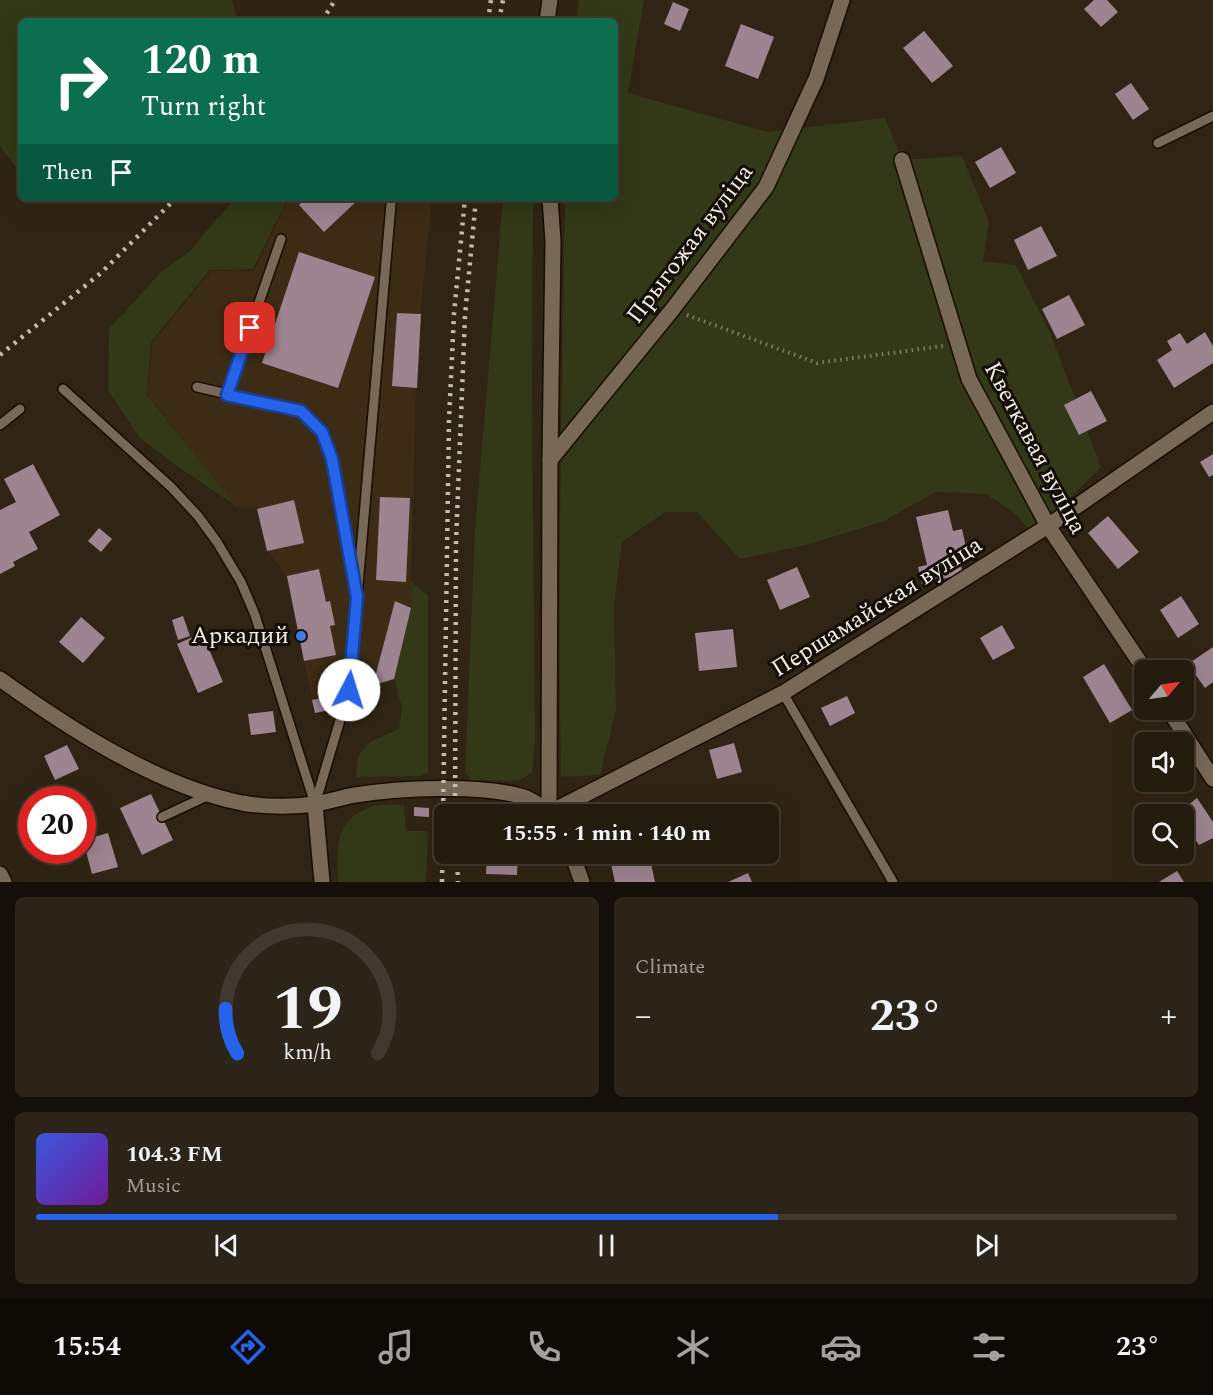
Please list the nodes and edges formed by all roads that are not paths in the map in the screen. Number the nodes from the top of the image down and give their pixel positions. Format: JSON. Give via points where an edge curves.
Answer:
{"nodes":[{"id":1,"x":550,"y":0,"type":"edge"},
{"id":2,"x":842,"y":0,"type":"edge"},
{"id":3,"x":548,"y":18,"type":"edge"},
{"id":4,"x":1213,"y":116,"type":"edge"},
{"id":5,"x":1158,"y":143,"type":"dead end"},
{"id":6,"x":902,"y":160,"type":"dead end"},
{"id":7,"x":550,"y":201,"type":"edge"},
{"id":8,"x":391,"y":204,"type":"dead end"},
{"id":9,"x":281,"y":239,"type":"dead end"},
{"id":10,"x":196,"y":387,"type":"dead end"},
{"id":11,"x":63,"y":389,"type":"dead end"},
{"id":12,"x":227,"y":395,"type":"junction"},
{"id":13,"x":20,"y":410,"type":"dead end"},
{"id":14,"x":1213,"y":412,"type":"edge"},
{"id":15,"x":0,"y":425,"type":"edge"},
{"id":16,"x":549,"y":460,"type":"junction"},
{"id":17,"x":1048,"y":526,"type":"junction"},
{"id":18,"x":357,"y":597,"type":"junction"},
{"id":19,"x":1138,"y":660,"type":"edge"},
{"id":20,"x":0,"y":679,"type":"edge"},
{"id":21,"x":783,"y":693,"type":"junction"},
{"id":22,"x":1175,"y":720,"type":"edge"},
{"id":23,"x":1213,"y":779,"type":"edge"},
{"id":24,"x":211,"y":794,"type":"junction"},
{"id":25,"x":315,"y":804,"type":"junction"},
{"id":26,"x":538,"y":804,"type":"edge"},
{"id":27,"x":550,"y":804,"type":"edge"},
{"id":28,"x":569,"y":804,"type":"edge"},
{"id":29,"x":162,"y":817,"type":"dead end"},
{"id":30,"x":576,"y":864,"type":"edge"},
{"id":31,"x":0,"y":874,"type":"edge"},
{"id":32,"x":3,"y":882,"type":"edge"},
{"id":33,"x":322,"y":882,"type":"edge"},
{"id":34,"x":582,"y":882,"type":"edge"},
{"id":35,"x":893,"y":882,"type":"edge"}],
"edges":[{"from":1,"to":3,"type":"street"},
{"from":2,"to":16,"type":"street","name":"Прыгожая вуліца","via":[[816,79],[766,187]]},
{"from":4,"to":5,"type":"lane"},
{"from":6,"to":17,"type":"street","name":"Кветкавая вуліца","via":[[969,379]]},
{"from":7,"to":16,"type":"street"},
{"from":8,"to":18,"type":"lane"},
{"from":9,"to":12,"type":"lane"},
{"from":10,"to":12,"type":"lane"},
{"from":11,"to":25,"type":"lane","via":[[171,486],[217,542],[255,615]]},
{"from":12,"to":18,"type":"lane","via":[[301,411],[322,432],[332,459]]},
{"from":13,"to":15,"type":"lane"},
{"from":14,"to":17,"type":"street","name":"Першамайская вуліца"},
{"from":16,"to":27,"type":"street"},
{"from":17,"to":19,"type":"street","name":"Кветкавая вуліца"},
{"from":17,"to":21,"type":"street","name":"Першамайская вуліца"},
{"from":18,"to":25,"type":"lane","via":[[349,690]]},
{"from":20,"to":24,"type":"street","via":[[72,728],[150,772]]},
{"from":21,"to":28,"type":"street","name":"Першамайская вуліца"},
{"from":21,"to":35,"type":"lane"},
{"from":22,"to":23,"type":"street"},
{"from":24,"to":25,"type":"street","via":[[265,806]]},
{"from":24,"to":29,"type":"lane"},
{"from":25,"to":26,"type":"street","via":[[354,795],[454,789],[512,794]]},
{"from":25,"to":33,"type":"street"},
{"from":30,"to":34,"type":"street"},
{"from":31,"to":32,"type":"street"}]}
